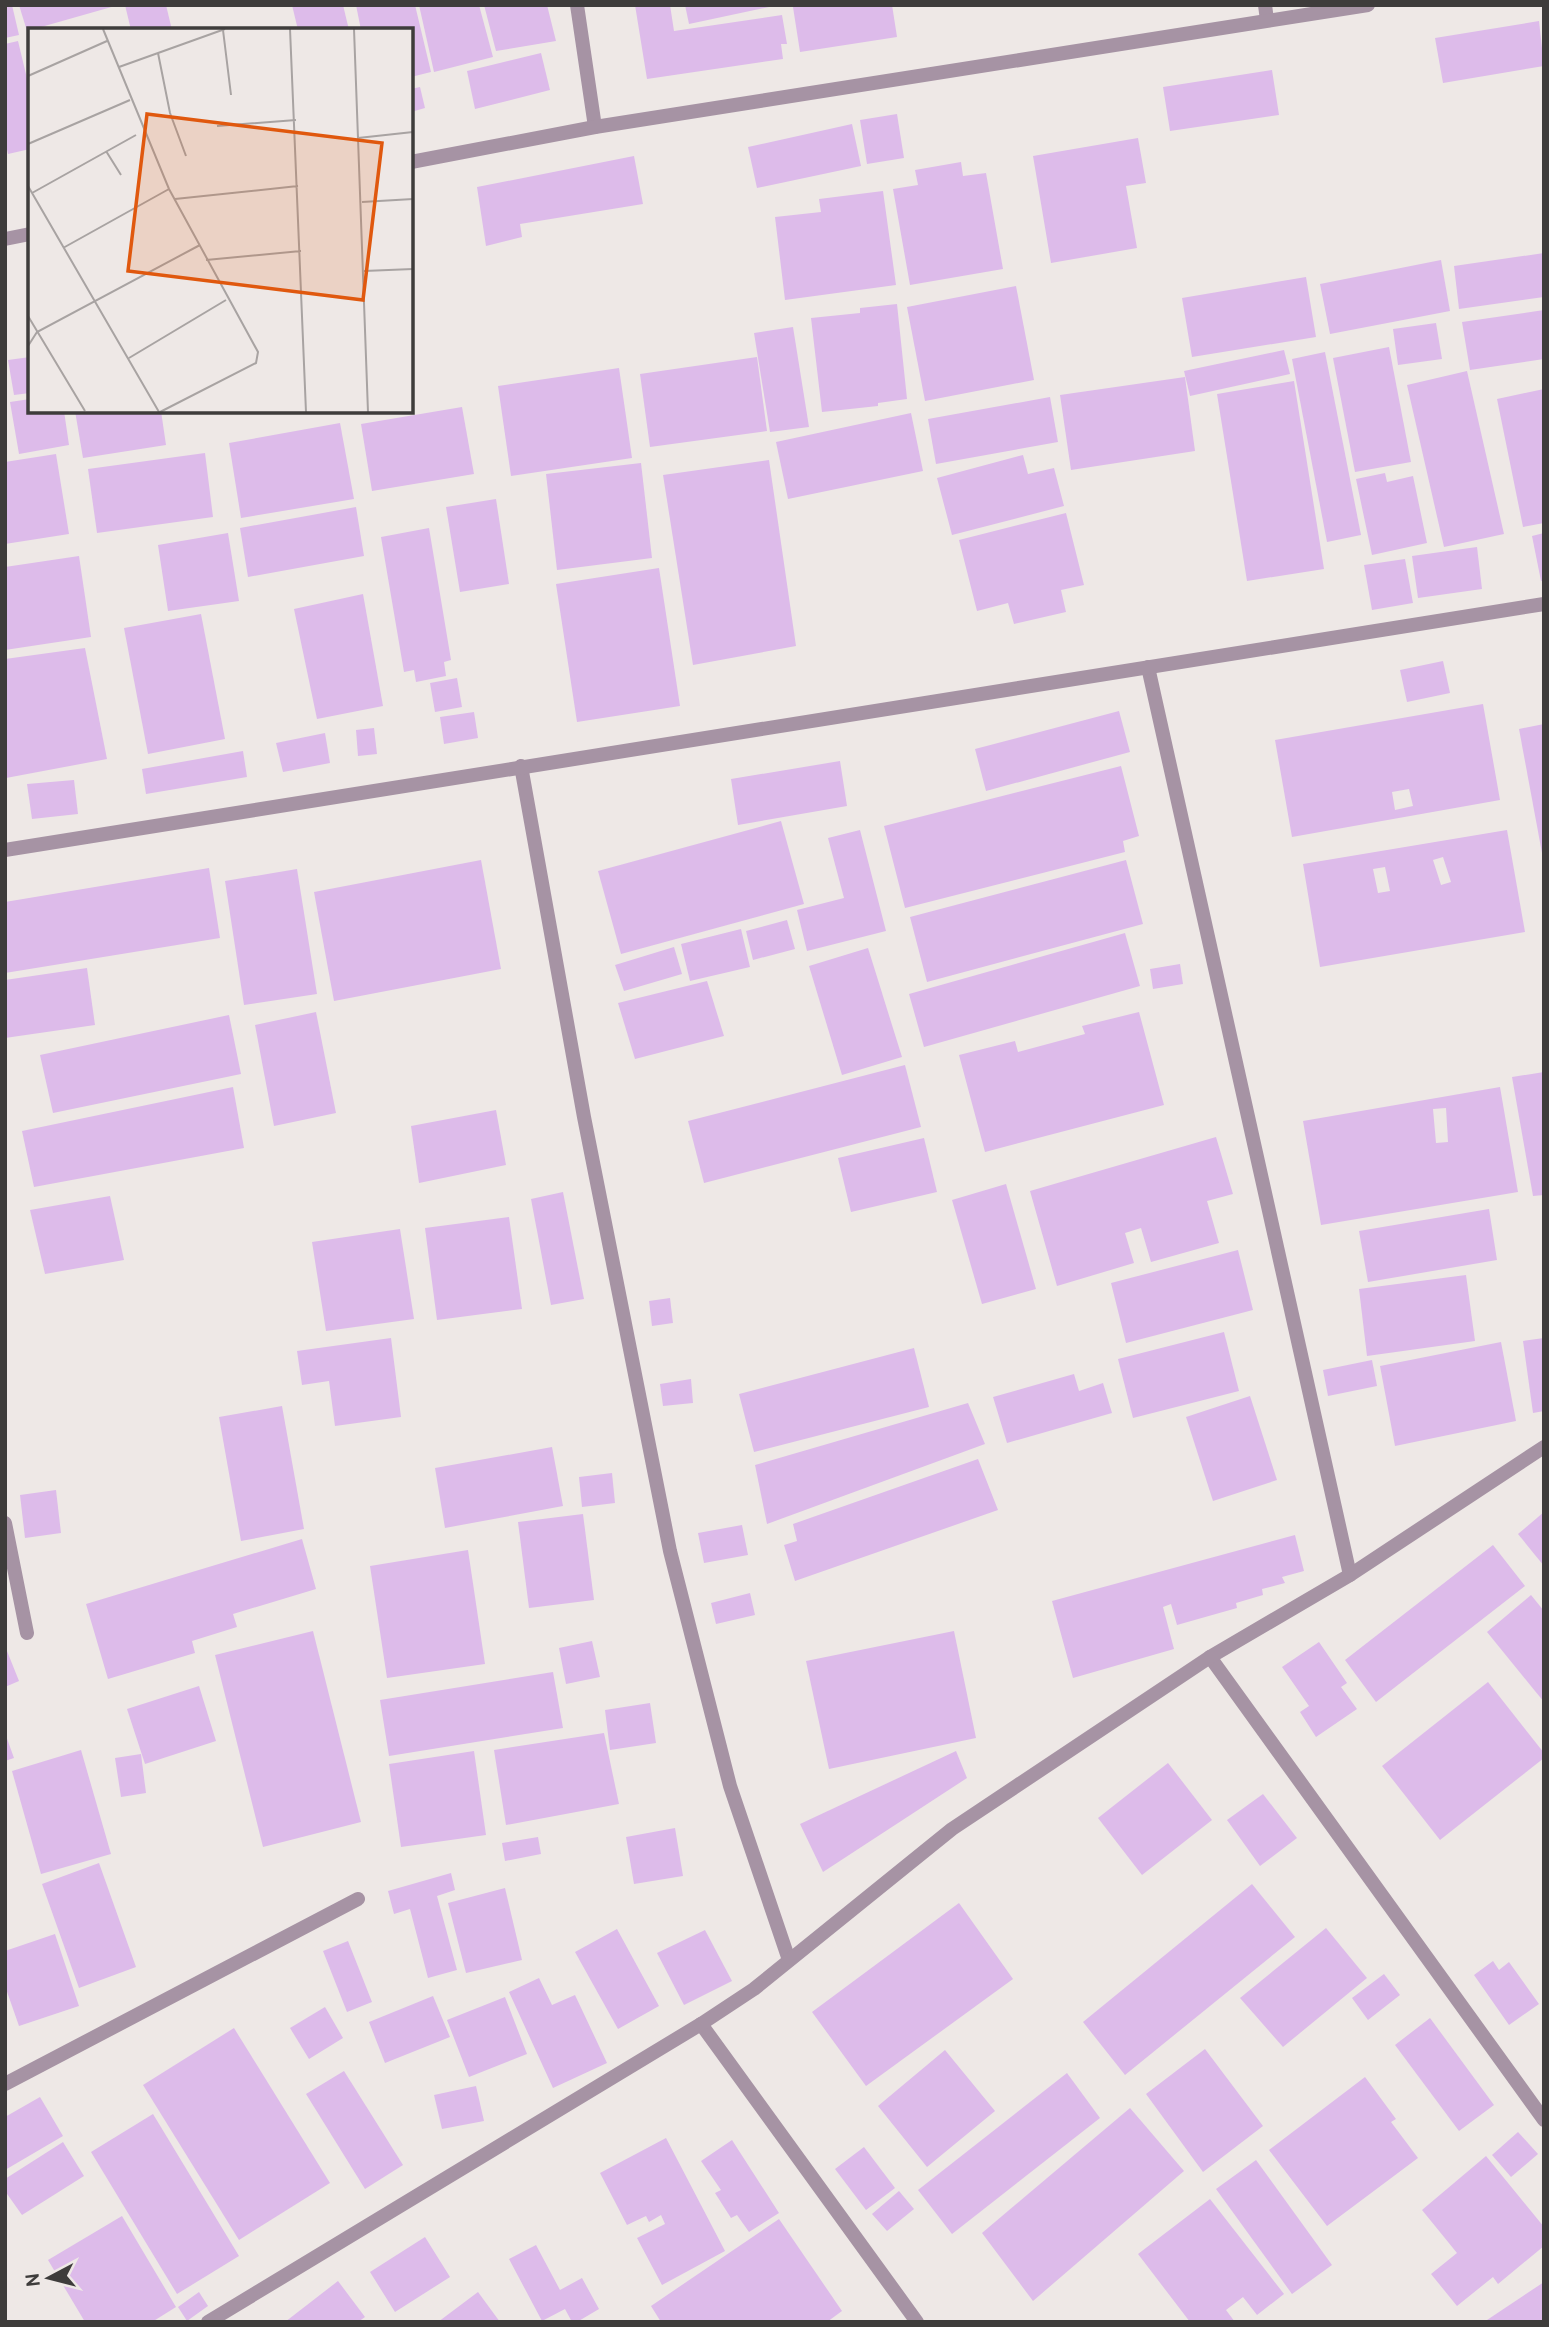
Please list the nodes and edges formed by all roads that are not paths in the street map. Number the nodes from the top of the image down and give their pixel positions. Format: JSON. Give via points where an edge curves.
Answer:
{"nodes":[{"id":1,"x":577,"y":5,"type":"edge"},
{"id":2,"x":1367,"y":5,"type":"edge"},
{"id":3,"x":1266,"y":13,"type":"edge"},
{"id":4,"x":595,"y":127,"type":"junction"},
{"id":5,"x":413,"y":162,"type":"edge"},
{"id":6,"x":28,"y":234,"type":"edge"},
{"id":7,"x":5,"y":239,"type":"edge"},
{"id":8,"x":1544,"y":604,"type":"edge"},
{"id":9,"x":1148,"y":667,"type":"junction"},
{"id":10,"x":521,"y":766,"type":"junction"},
{"id":11,"x":5,"y":850,"type":"edge"},
{"id":12,"x":1544,"y":1447,"type":"edge"},
{"id":13,"x":5,"y":1523,"type":"edge"},
{"id":14,"x":1349,"y":1575,"type":"junction"},
{"id":15,"x":27,"y":1633,"type":"dead end"},
{"id":16,"x":1210,"y":1657,"type":"junction"},
{"id":17,"x":358,"y":1899,"type":"dead end"},
{"id":18,"x":789,"y":1960,"type":"junction"},
{"id":19,"x":701,"y":2024,"type":"junction"},
{"id":20,"x":5,"y":2084,"type":"edge"},
{"id":21,"x":1544,"y":2120,"type":"edge"},
{"id":22,"x":208,"y":2322,"type":"edge"},
{"id":23,"x":917,"y":2322,"type":"edge"}],
"edges":[{"from":1,"to":4,"type":"street"},
{"from":2,"to":3,"type":"street"},
{"from":3,"to":4,"type":"street"},
{"from":4,"to":5,"type":"street"},
{"from":6,"to":7,"type":"street"},
{"from":8,"to":9,"type":"street"},
{"from":9,"to":10,"type":"street"},
{"from":9,"to":14,"type":"street"},
{"from":10,"to":11,"type":"street"},
{"from":10,"to":18,"type":"street","via":[[584,1117],[670,1551],[730,1786]]},
{"from":12,"to":14,"type":"street"},
{"from":13,"to":15,"type":"street"},
{"from":14,"to":16,"type":"street"},
{"from":16,"to":18,"type":"street","via":[[952,1829]]},
{"from":16,"to":21,"type":"street"},
{"from":17,"to":20,"type":"street"},
{"from":18,"to":19,"type":"street"},
{"from":19,"to":22,"type":"street"},
{"from":19,"to":23,"type":"street"}]}
